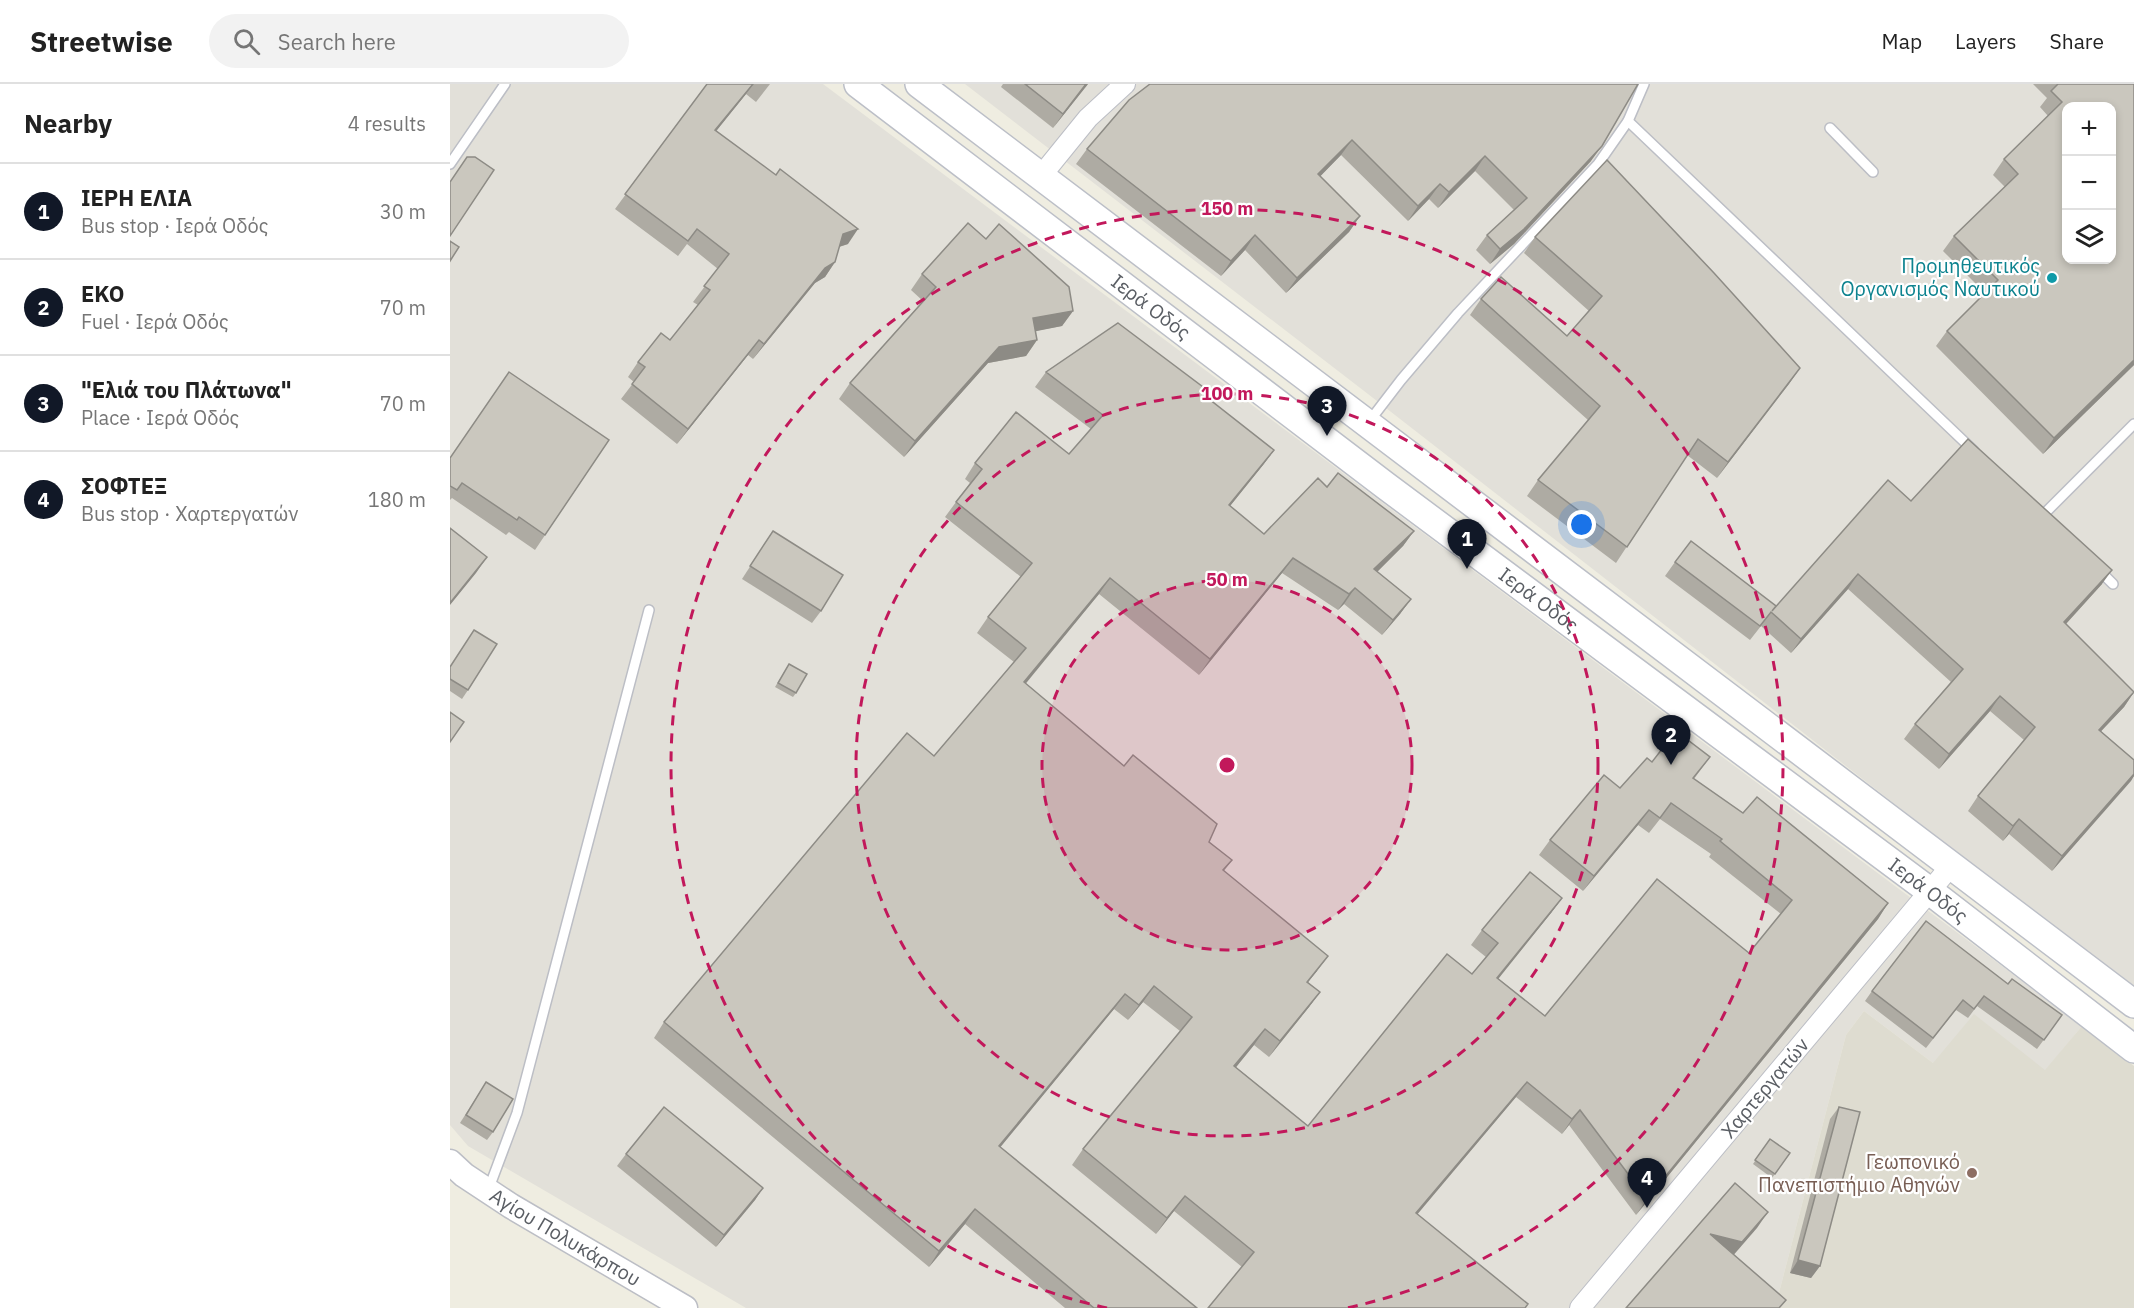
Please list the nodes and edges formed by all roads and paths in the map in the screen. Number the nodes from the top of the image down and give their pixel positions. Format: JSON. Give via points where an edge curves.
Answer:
{"nodes":[{"id":1,"x":505,"y":84,"type":"edge"},
{"id":2,"x":858,"y":84,"type":"edge"},
{"id":3,"x":919,"y":84,"type":"edge"},
{"id":4,"x":1125,"y":84,"type":"edge"},
{"id":5,"x":1644,"y":84,"type":"edge"},
{"id":6,"x":1628,"y":121,"type":"junction"},
{"id":7,"x":1830,"y":128,"type":"dead end"},
{"id":8,"x":450,"y":164,"type":"edge"},
{"id":9,"x":1873,"y":172,"type":"dead end"},
{"id":10,"x":1041,"y":176,"type":"junction"},
{"id":11,"x":1368,"y":424,"type":"junction"},
{"id":12,"x":2134,"y":424,"type":"edge"},
{"id":13,"x":1983,"y":460,"type":"edge"},
{"id":14,"x":2034,"y":508,"type":"edge"},
{"id":15,"x":2042,"y":516,"type":"junction"},
{"id":16,"x":2050,"y":524,"type":"edge"},
{"id":17,"x":2090,"y":561,"type":"edge"},
{"id":18,"x":2113,"y":584,"type":"dead end"},
{"id":19,"x":649,"y":610,"type":"dead end"},
{"id":20,"x":1950,"y":867,"type":"junction"},
{"id":21,"x":1931,"y":892,"type":"junction"},
{"id":22,"x":2134,"y":1004,"type":"edge"},
{"id":23,"x":2134,"y":1048,"type":"edge"},
{"id":24,"x":450,"y":1162,"type":"edge"},
{"id":25,"x":488,"y":1191,"type":"junction"},
{"id":26,"x":685,"y":1308,"type":"edge"},
{"id":27,"x":1580,"y":1308,"type":"edge"}],
"edges":[{"from":1,"to":8,"type":"lane"},
{"from":2,"to":21,"type":"main road","name":"Ιερά Οδός","via":[[1394,492]]},
{"from":3,"to":10,"type":"main road","name":"Ιερά Οδός"},
{"from":4,"to":10,"type":"street","via":[[1088,118]]},
{"from":5,"to":6,"type":"lane"},
{"from":6,"to":11,"type":"lane","via":[[1598,164],[1450,322]]},
{"from":6,"to":13,"type":"lane"},
{"from":7,"to":9,"type":"lane"},
{"from":10,"to":11,"type":"main road","name":"Ιερά Οδός"},
{"from":11,"to":20,"type":"main road","name":"Ιερά Οδός"},
{"from":12,"to":15,"type":"lane"},
{"from":14,"to":15,"type":"lane"},
{"from":15,"to":16,"type":"lane"},
{"from":17,"to":18,"type":"lane"},
{"from":19,"to":25,"type":"lane","via":[[517,1113]]},
{"from":20,"to":21,"type":"street","name":"Χαρτεργατών"},
{"from":20,"to":22,"type":"main road","name":"Ιερά Οδός"},
{"from":21,"to":23,"type":"main road","name":"Ιερά Οδός"},
{"from":21,"to":27,"type":"street","name":"Χαρτεργατών"},
{"from":24,"to":25,"type":"street","name":"Αγίου Πολυκάρπου"},
{"from":25,"to":26,"type":"street","name":"Αγίου Πολυκάρπου"}]}
